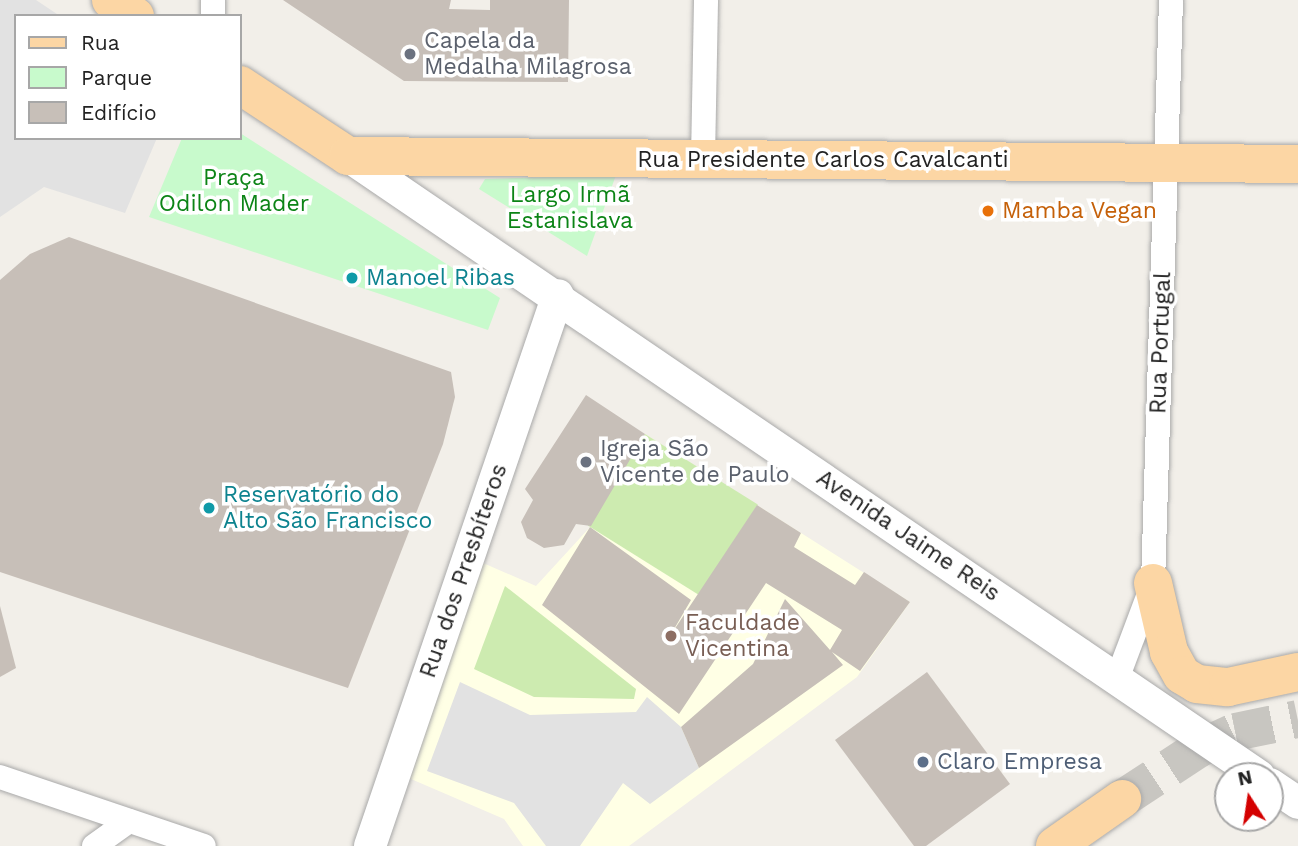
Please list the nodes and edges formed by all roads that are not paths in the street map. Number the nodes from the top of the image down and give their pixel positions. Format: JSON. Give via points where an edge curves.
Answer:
{"nodes":[{"id":1,"x":111,"y":0,"type":"edge"},
{"id":2,"x":706,"y":0,"type":"edge"},
{"id":3,"x":1171,"y":0,"type":"edge"},
{"id":4,"x":132,"y":14,"type":"edge"},
{"id":5,"x":242,"y":86,"type":"edge"},
{"id":6,"x":348,"y":156,"type":"junction"},
{"id":7,"x":703,"y":159,"type":"junction"},
{"id":8,"x":1168,"y":163,"type":"junction"},
{"id":9,"x":1298,"y":164,"type":"edge"},
{"id":10,"x":558,"y":295,"type":"junction"},
{"id":11,"x":1153,"y":583,"type":"junction"},
{"id":12,"x":1298,"y":673,"type":"edge"},
{"id":13,"x":1117,"y":679,"type":"junction"},
{"id":14,"x":1238,"y":762,"type":"edge"},
{"id":15,"x":0,"y":778,"type":"edge"},
{"id":16,"x":1122,"y":799,"type":"tunnel mouth"},
{"id":17,"x":129,"y":821,"type":"junction"},
{"id":18,"x":94,"y":846,"type":"edge"},
{"id":19,"x":204,"y":846,"type":"edge"},
{"id":20,"x":370,"y":846,"type":"edge"},
{"id":21,"x":1055,"y":846,"type":"edge"}],
"edges":[{"from":1,"to":4,"type":"main road"},
{"from":2,"to":7,"type":"street"},
{"from":3,"to":8,"type":"street","name":"Rua Portugal"},
{"from":5,"to":6,"type":"main road"},
{"from":6,"to":7,"type":"main road","name":"Rua Presidente Carlos Cavalcanti"},
{"from":6,"to":10,"type":"street","name":"Avenida Jaime Reis"},
{"from":7,"to":8,"type":"main road","name":"Rua Presidente Carlos Cavalcanti"},
{"from":8,"to":9,"type":"main road","name":"Rua Presidente Carlos Cavalcanti"},
{"from":8,"to":11,"type":"street","name":"Rua Portugal"},
{"from":10,"to":13,"type":"street","name":"Avenida Jaime Reis"},
{"from":10,"to":20,"type":"street","name":"Rua dos Presbíteros"},
{"from":11,"to":12,"type":"main road","via":[[1169,652],[1182,675],[1197,684],[1228,687]]},
{"from":11,"to":13,"type":"street","name":"Rua Portugal"},
{"from":13,"to":14,"type":"street","name":"Avenida Jaime Reis"},
{"from":15,"to":17,"type":"street"},
{"from":16,"to":21,"type":"main road"},
{"from":17,"to":18,"type":"street"},
{"from":17,"to":19,"type":"street"}]}
